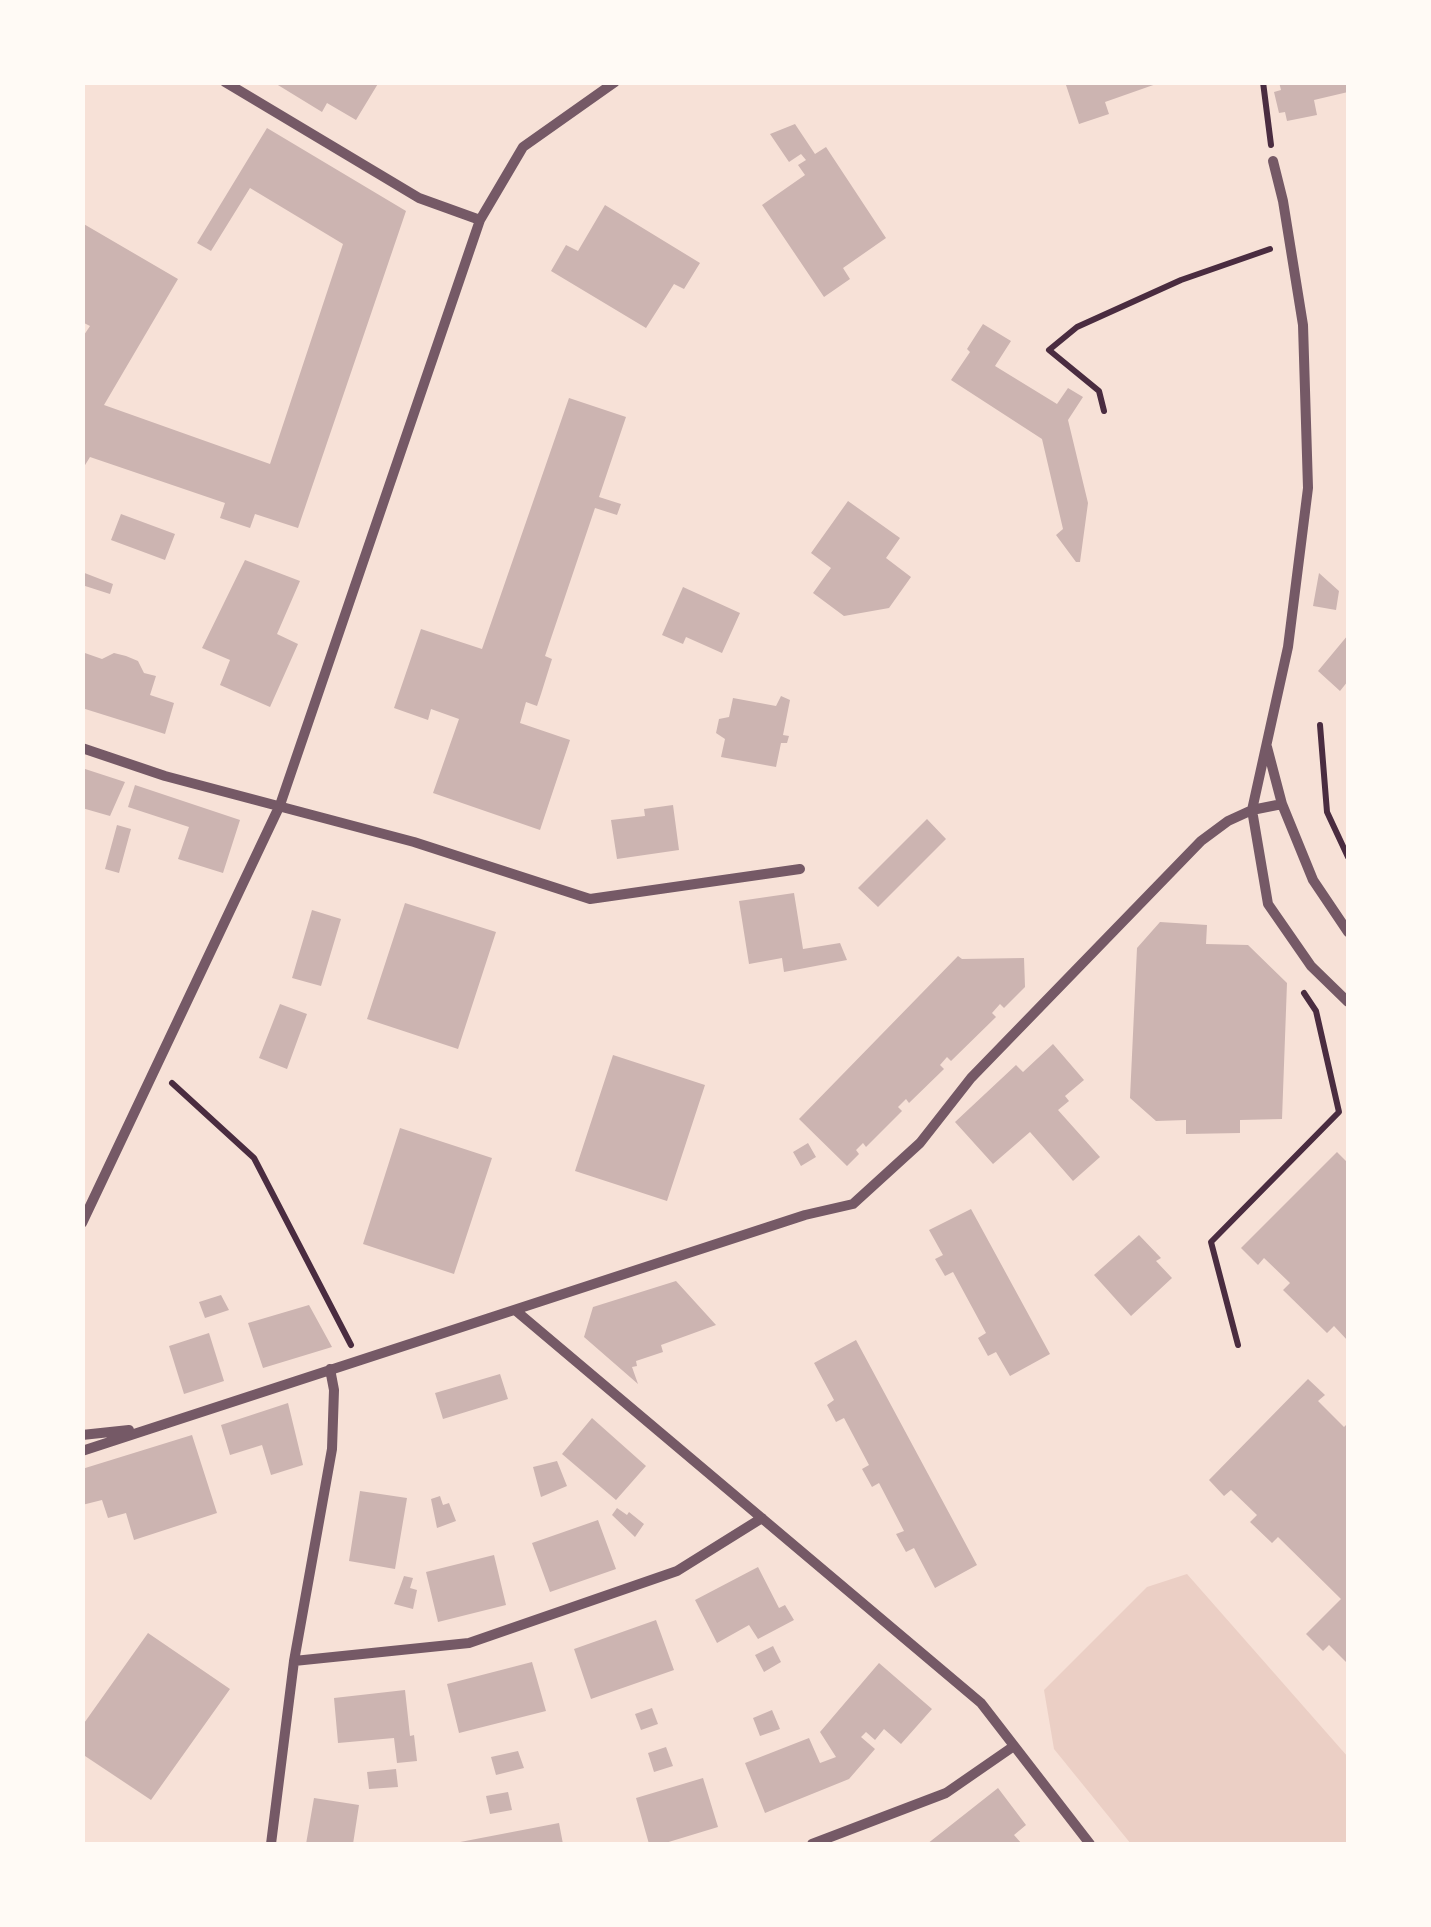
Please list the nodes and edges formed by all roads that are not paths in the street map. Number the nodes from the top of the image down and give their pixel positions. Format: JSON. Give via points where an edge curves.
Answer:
{"nodes":[{"id":1,"x":225,"y":82,"type":"edge"},
{"id":2,"x":615,"y":82,"type":"edge"},
{"id":3,"x":1273,"y":161,"type":"road end"},
{"id":4,"x":480,"y":220,"type":"junction"},
{"id":5,"x":1266,"y":741,"type":"junction"},
{"id":6,"x":82,"y":748,"type":"edge"},
{"id":7,"x":1282,"y":804,"type":"junction"},
{"id":8,"x":280,"y":805,"type":"junction"},
{"id":9,"x":1252,"y":810,"type":"junction"},
{"id":10,"x":800,"y":868,"type":"dead end"},
{"id":11,"x":1348,"y":932,"type":"edge"},
{"id":12,"x":1348,"y":1002,"type":"edge"},
{"id":13,"x":82,"y":1223,"type":"edge"},
{"id":14,"x":515,"y":1310,"type":"junction"},
{"id":15,"x":330,"y":1369,"type":"junction"},
{"id":16,"x":145,"y":1428,"type":"junction"},
{"id":17,"x":82,"y":1436,"type":"edge"},
{"id":18,"x":82,"y":1451,"type":"edge"},
{"id":19,"x":762,"y":1518,"type":"junction"},
{"id":20,"x":294,"y":1662,"type":"junction"},
{"id":21,"x":1014,"y":1746,"type":"junction"},
{"id":22,"x":271,"y":1844,"type":"edge"},
{"id":23,"x":812,"y":1844,"type":"edge"},
{"id":24,"x":1090,"y":1844,"type":"edge"}],
"edges":[{"from":1,"to":4,"type":"street","via":[[419,198]]},
{"from":2,"to":4,"type":"street","via":[[523,146]]},
{"from":3,"to":5,"type":"street","via":[[1303,326],[1308,488],[1288,647]]},
{"from":4,"to":8,"type":"street"},
{"from":5,"to":7,"type":"street"},
{"from":5,"to":9,"type":"street"},
{"from":6,"to":8,"type":"street"},
{"from":7,"to":9,"type":"street"},
{"from":7,"to":11,"type":"street","via":[[1312,880]]},
{"from":8,"to":10,"type":"street","via":[[590,900]]},
{"from":8,"to":13,"type":"street"},
{"from":9,"to":12,"type":"street","via":[[1268,904],[1311,966]]},
{"from":9,"to":14,"type":"street","via":[[1201,841],[971,1078],[920,1143],[853,1204]]},
{"from":14,"to":15,"type":"street"},
{"from":14,"to":19,"type":"street"},
{"from":15,"to":16,"type":"street"},
{"from":15,"to":20,"type":"street","via":[[332,1448]]},
{"from":16,"to":17,"type":"street"},
{"from":16,"to":18,"type":"street"},
{"from":19,"to":20,"type":"street","via":[[677,1571],[469,1643]]},
{"from":19,"to":21,"type":"street","via":[[981,1703]]},
{"from":20,"to":22,"type":"street"},
{"from":21,"to":23,"type":"street","via":[[946,1792]]},
{"from":21,"to":24,"type":"street"}]}
